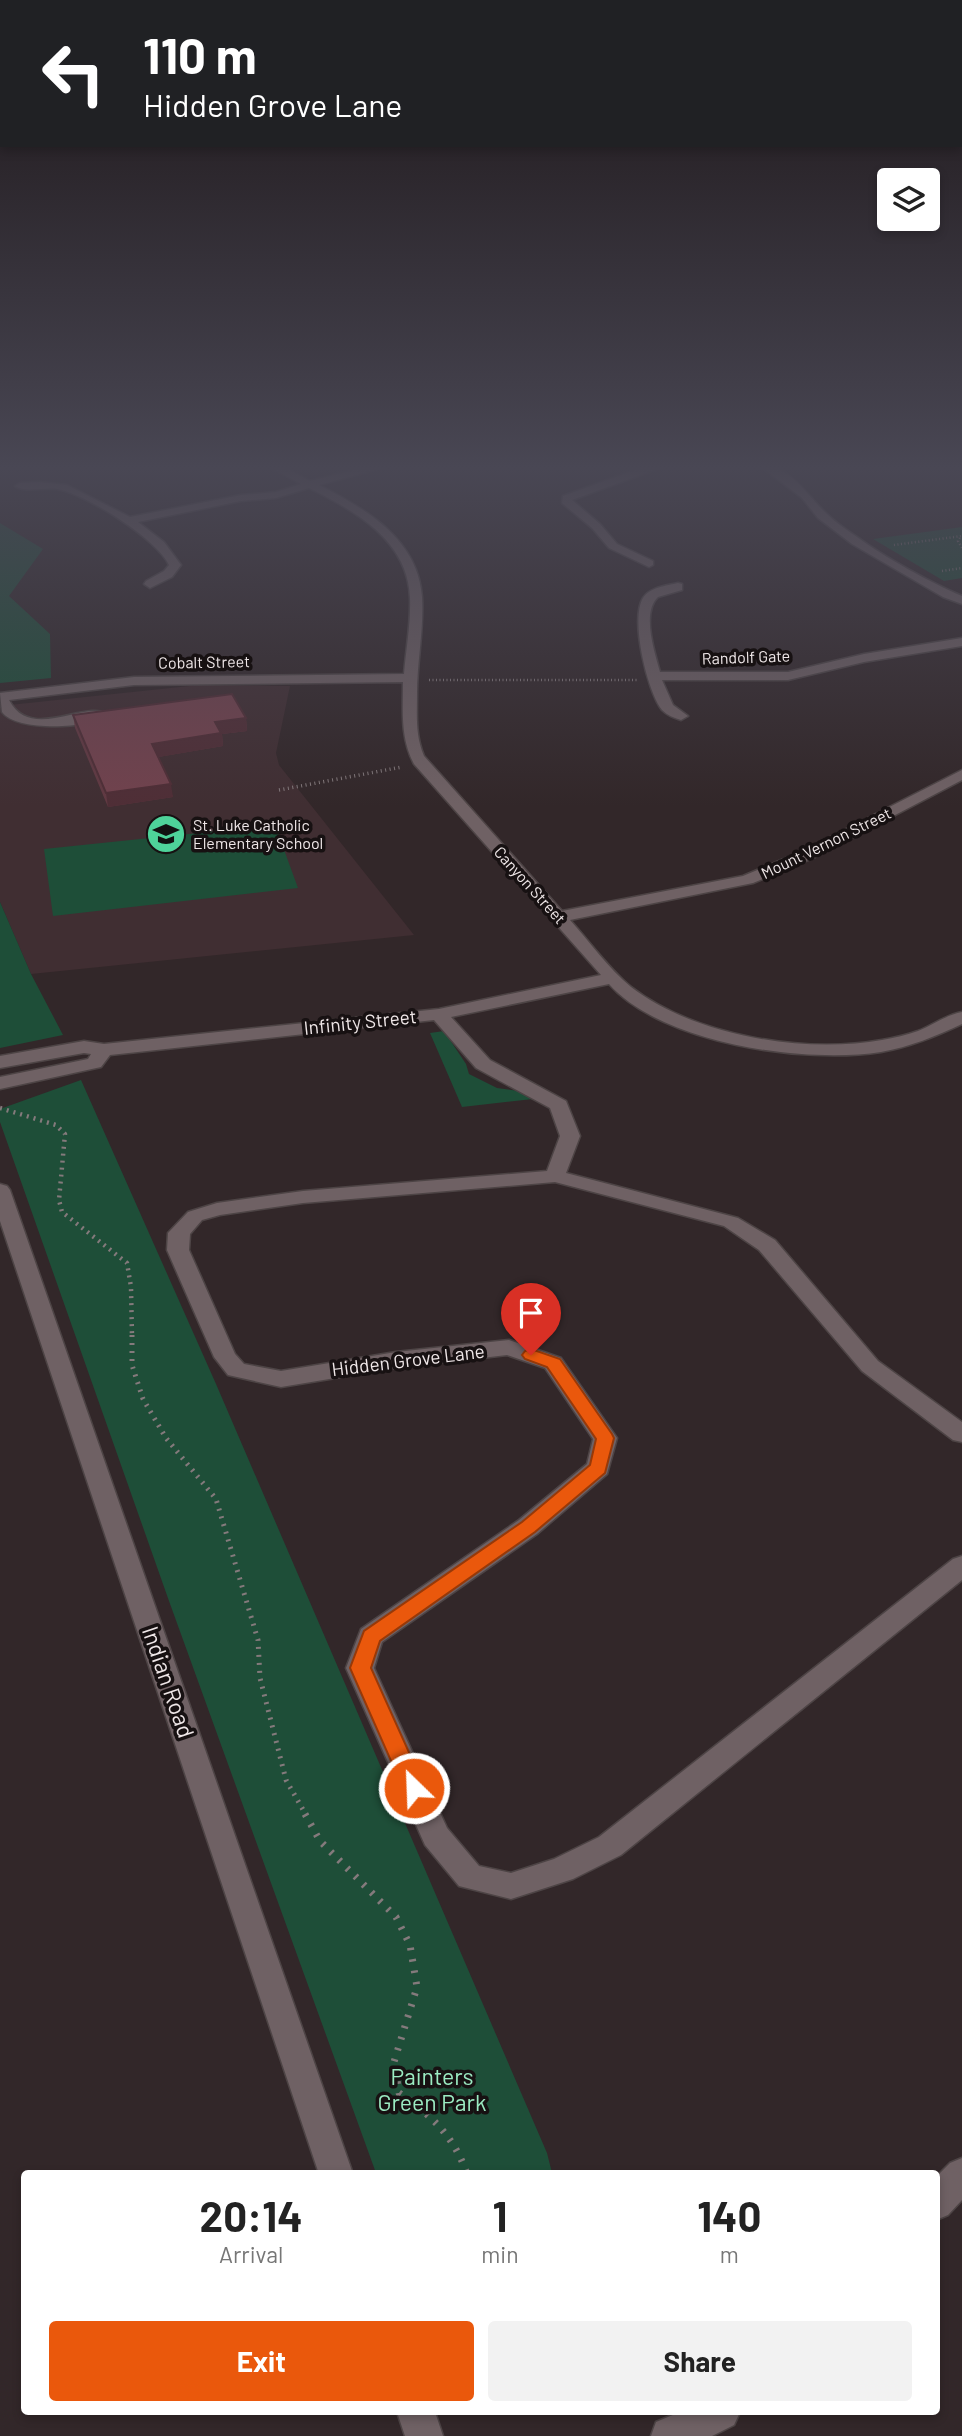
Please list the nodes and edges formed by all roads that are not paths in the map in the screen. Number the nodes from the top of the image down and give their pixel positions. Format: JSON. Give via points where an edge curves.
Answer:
{"nodes":[{"id":1,"x":161,"y":579,"type":"edge"},
{"id":2,"x":413,"y":579,"type":"edge"},
{"id":3,"x":921,"y":579,"type":"edge"},
{"id":4,"x":150,"y":584,"type":"dead end"},
{"id":5,"x":678,"y":587,"type":"dead end"},
{"id":6,"x":962,"y":600,"type":"edge"},
{"id":7,"x":962,"y":642,"type":"edge"},
{"id":8,"x":655,"y":676,"type":"junction"},
{"id":9,"x":217,"y":678,"type":"junction"},
{"id":10,"x":409,"y":678,"type":"junction"},
{"id":11,"x":209,"y":696,"type":"edge"},
{"id":12,"x":0,"y":697,"type":"edge"},
{"id":13,"x":121,"y":713,"type":"edge"},
{"id":14,"x":681,"y":716,"type":"dead end"},
{"id":15,"x":962,"y":774,"type":"edge"},
{"id":16,"x":559,"y":917,"type":"junction"},
{"id":17,"x":613,"y":978,"type":"junction"},
{"id":18,"x":439,"y":1014,"type":"junction"},
{"id":19,"x":962,"y":1017,"type":"edge"},
{"id":20,"x":104,"y":1050,"type":"junction"},
{"id":21,"x":0,"y":1062,"type":"edge"},
{"id":22,"x":0,"y":1083,"type":"edge"},
{"id":23,"x":555,"y":1176,"type":"junction"},
{"id":24,"x":0,"y":1190,"type":"edge"},
{"id":25,"x":962,"y":1434,"type":"edge"},
{"id":26,"x":962,"y":1566,"type":"edge"},
{"id":27,"x":335,"y":2170,"type":"edge"},
{"id":28,"x":962,"y":2175,"type":"edge"},
{"id":29,"x":940,"y":2199,"type":"edge"},
{"id":30,"x":417,"y":2415,"type":"edge"},
{"id":31,"x":715,"y":2415,"type":"edge"},
{"id":32,"x":424,"y":2436,"type":"edge"},
{"id":33,"x":670,"y":2436,"type":"edge"}],
"edges":[{"from":1,"to":4,"type":"street"},
{"from":2,"to":10,"type":"street","name":"Canyon Street"},
{"from":3,"to":6,"type":"street"},
{"from":5,"to":8,"type":"street","via":[[649,597],[643,611]]},
{"from":7,"to":8,"type":"street","name":"Randolf Gate","via":[[788,676]]},
{"from":8,"to":14,"type":"street","via":[[667,707]]},
{"from":9,"to":10,"type":"street","name":"Cobalt Street"},
{"from":9,"to":11,"type":"street"},
{"from":9,"to":12,"type":"street","name":"Cobalt Street","via":[[134,681]]},
{"from":10,"to":16,"type":"street","name":"Canyon Street","via":[[411,748],[421,764]]},
{"from":12,"to":13,"type":"street","via":[[11,716],[21,721],[40,723]]},
{"from":15,"to":16,"type":"street","name":"Mount Vernon Street","via":[[809,854],[747,880]]},
{"from":16,"to":17,"type":"street","name":"Canyon Street"},
{"from":17,"to":18,"type":"street","name":"Infinity Street"},
{"from":17,"to":19,"type":"street","name":"Canyon Street","via":[[664,1016],[723,1037],[768,1045],[806,1049],[869,1046],[925,1034]]},
{"from":18,"to":20,"type":"street","name":"Infinity Street"},
{"from":18,"to":23,"type":"street","via":[[483,1064],[559,1105],[570,1136]]},
{"from":20,"to":21,"type":"street","name":"Infinity Street","via":[[84,1047]]},
{"from":20,"to":22,"type":"street","name":"Infinity Street","via":[[94,1063]]},
{"from":23,"to":25,"type":"street","name":"Hidden Grove Lane","via":[[731,1222],[767,1245],[870,1366]]},
{"from":23,"to":26,"type":"street","name":"Hidden Grove Lane","via":[[303,1197],[217,1209],[195,1216],[180,1233],[178,1250],[225,1357],[236,1370],[281,1379],[509,1347],[554,1363],[605,1438],[598,1468],[528,1527],[371,1636],[360,1668],[436,1836],[470,1877],[512,1886],[562,1870],[610,1846]]},
{"from":24,"to":27,"type":"street","name":"Indian Road"},
{"from":28,"to":29,"type":"street"},
{"from":30,"to":32,"type":"street"},
{"from":31,"to":33,"type":"street"}]}
